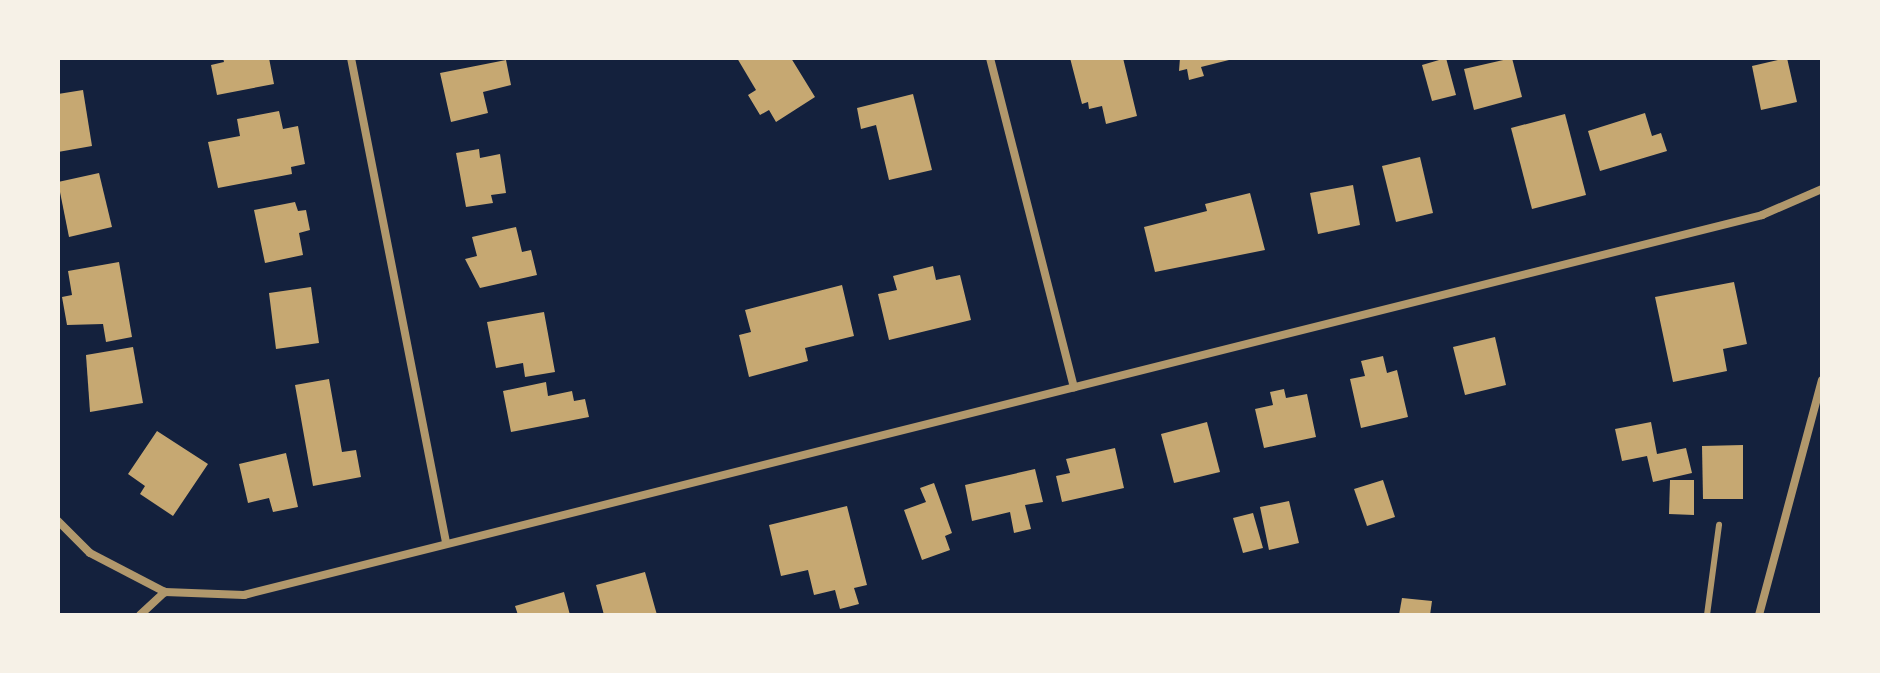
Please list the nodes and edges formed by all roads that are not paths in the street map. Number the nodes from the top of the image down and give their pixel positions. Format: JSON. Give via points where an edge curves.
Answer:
{"nodes":[{"id":1,"x":351,"y":58,"type":"edge"},
{"id":2,"x":990,"y":58,"type":"edge"},
{"id":3,"x":1822,"y":189,"type":"edge"},
{"id":4,"x":1822,"y":380,"type":"edge"},
{"id":5,"x":1074,"y":387,"type":"junction"},
{"id":6,"x":58,"y":521,"type":"edge"},
{"id":7,"x":1719,"y":525,"type":"dead end"},
{"id":8,"x":446,"y":542,"type":"junction"},
{"id":9,"x":165,"y":592,"type":"junction"},
{"id":10,"x":140,"y":615,"type":"edge"},
{"id":11,"x":1707,"y":615,"type":"edge"},
{"id":12,"x":1759,"y":615,"type":"edge"}],
"edges":[{"from":1,"to":8,"type":"street"},
{"from":2,"to":5,"type":"street"},
{"from":3,"to":5,"type":"street","via":[[1762,215]]},
{"from":4,"to":12,"type":"street"},
{"from":5,"to":8,"type":"street"},
{"from":6,"to":9,"type":"street","via":[[90,553]]},
{"from":7,"to":11,"type":"lane"},
{"from":8,"to":9,"type":"street","via":[[244,595]]},
{"from":9,"to":10,"type":"street"}]}
